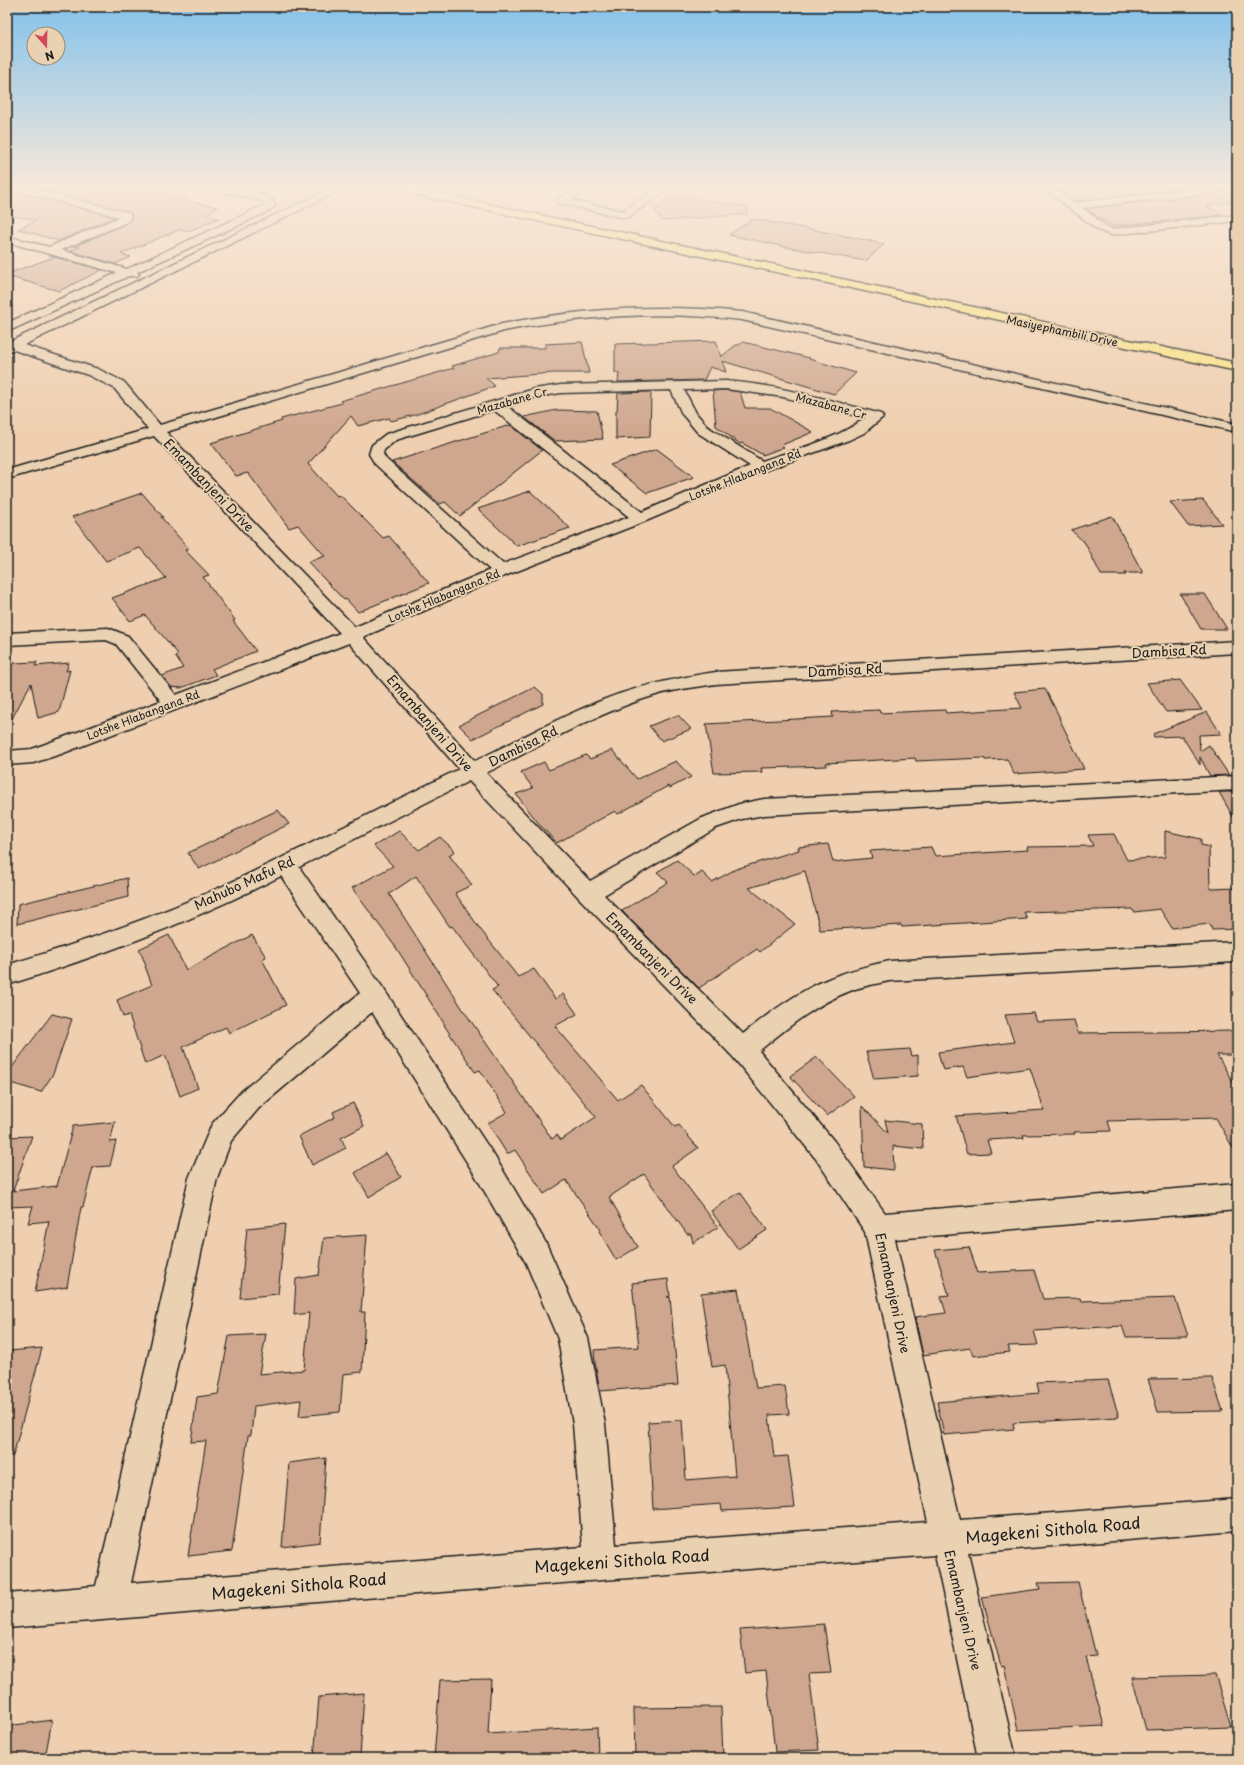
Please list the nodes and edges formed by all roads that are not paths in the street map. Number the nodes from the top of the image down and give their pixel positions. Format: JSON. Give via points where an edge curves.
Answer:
{"nodes":[{"id":1,"x":118,"y":269,"type":"edge"},
{"id":2,"x":134,"y":269,"type":"edge"},
{"id":3,"x":173,"y":269,"type":"edge"},
{"id":4,"x":774,"y":269,"type":"edge"},
{"id":5,"x":128,"y":272,"type":"junction"},
{"id":6,"x":153,"y":279,"type":"junction"},
{"id":7,"x":13,"y":310,"type":"dead end"},
{"id":8,"x":32,"y":316,"type":"junction"},
{"id":9,"x":9,"y":340,"type":"edge"},
{"id":10,"x":1237,"y":368,"type":"edge"},
{"id":11,"x":676,"y":386,"type":"junction"},
{"id":12,"x":497,"y":405,"type":"junction"},
{"id":13,"x":876,"y":417,"type":"joint"},
{"id":14,"x":1237,"y":428,"type":"edge"},
{"id":15,"x":156,"y":430,"type":"junction"},
{"id":16,"x":761,"y":468,"type":"junction"},
{"id":17,"x":7,"y":475,"type":"edge"},
{"id":18,"x":640,"y":518,"type":"junction"},
{"id":19,"x":501,"y":572,"type":"junction"},
{"id":20,"x":352,"y":635,"type":"junction"},
{"id":21,"x":7,"y":639,"type":"edge"},
{"id":22,"x":1236,"y":648,"type":"edge"},
{"id":23,"x":173,"y":704,"type":"junction"},
{"id":24,"x":7,"y":758,"type":"edge"},
{"id":25,"x":472,"y":771,"type":"junction"},
{"id":26,"x":1237,"y":783,"type":"edge"},
{"id":27,"x":285,"y":864,"type":"junction"},
{"id":28,"x":588,"y":893,"type":"junction"},
{"id":29,"x":1237,"y":952,"type":"edge"},
{"id":30,"x":8,"y":976,"type":"edge"},
{"id":31,"x":375,"y":995,"type":"junction"},
{"id":32,"x":742,"y":1049,"type":"junction"},
{"id":33,"x":1237,"y":1197,"type":"edge"},
{"id":34,"x":878,"y":1227,"type":"junction"},
{"id":35,"x":1237,"y":1515,"type":"edge"},
{"id":36,"x":947,"y":1538,"type":"junction"},
{"id":37,"x":601,"y":1562,"type":"junction"},
{"id":38,"x":110,"y":1601,"type":"junction"},
{"id":39,"x":7,"y":1611,"type":"edge"},
{"id":40,"x":997,"y":1758,"type":"edge"}],
"edges":[{"from":1,"to":5,"type":"street"},
{"from":2,"to":5,"type":"street"},
{"from":3,"to":6,"type":"street"},
{"from":4,"to":10,"type":"main road","name":"Masiyephambili Drive"},
{"from":5,"to":6,"type":"street"},
{"from":5,"to":8,"type":"street"},
{"from":6,"to":9,"type":"street"},
{"from":7,"to":8,"type":"street"},
{"from":8,"to":9,"type":"street"},
{"from":9,"to":15,"type":"street","name":"Emambanjeni Drive","via":[[93,372],[119,385]]},
{"from":11,"to":12,"type":"street","name":"Mazabane Cr","via":[[546,390]]},
{"from":11,"to":13,"type":"street","name":"Mazabane Cr","via":[[753,387]]},
{"from":11,"to":16,"type":"street","via":[[695,422],[703,430]]},
{"from":12,"to":18,"type":"street"},
{"from":12,"to":19,"type":"street","name":"Mazabane Cr","via":[[391,438],[377,448],[376,454],[380,461]]},
{"from":13,"to":16,"type":"street","name":"Lotshe Hlabangana Rd","via":[[859,430],[844,437]]},
{"from":14,"to":15,"type":"street","via":[[742,316],[661,310],[616,311],[547,319],[502,328]]},
{"from":15,"to":17,"type":"street"},
{"from":15,"to":20,"type":"street","name":"Emambanjeni Drive"},
{"from":16,"to":18,"type":"street","name":"Lotshe Hlabangana Rd"},
{"from":18,"to":19,"type":"street","name":"Lotshe Hlabangana Rd"},
{"from":19,"to":20,"type":"street","name":"Lotshe Hlabangana Rd"},
{"from":20,"to":23,"type":"street","name":"Lotshe Hlabangana Rd"},
{"from":20,"to":25,"type":"street","name":"Emambanjeni Drive"},
{"from":21,"to":23,"type":"street","via":[[108,634],[114,636],[122,640]]},
{"from":22,"to":25,"type":"street","name":"Dambisa Rd","via":[[716,678],[678,684],[605,706]]},
{"from":23,"to":24,"type":"street","name":"Lotshe Hlabangana Rd","via":[[33,756]]},
{"from":25,"to":27,"type":"street","name":"Mahubo Mafu Rd"},
{"from":25,"to":28,"type":"street","name":"Emambanjeni Drive"},
{"from":26,"to":28,"type":"street","via":[[764,807],[739,812],[709,823]]},
{"from":27,"to":30,"type":"street","name":"Mahubo Mafu Rd","via":[[230,892],[124,936]]},
{"from":27,"to":31,"type":"street"},
{"from":28,"to":32,"type":"street","name":"Emambanjeni Drive"},
{"from":29,"to":32,"type":"street","via":[[889,971],[859,978],[827,990],[788,1014]]},
{"from":31,"to":37,"type":"street","via":[[485,1166],[536,1253],[573,1338],[590,1424]]},
{"from":31,"to":38,"type":"street","via":[[250,1100],[221,1133],[202,1178]]},
{"from":32,"to":34,"type":"street","name":"Emambanjeni Drive","via":[[825,1150]]},
{"from":33,"to":34,"type":"street"},
{"from":34,"to":36,"type":"street","name":"Emambanjeni Drive"},
{"from":35,"to":36,"type":"street","name":"Magekeni Sithola Road"},
{"from":36,"to":37,"type":"street","name":"Magekeni Sithola Road"},
{"from":36,"to":40,"type":"street","name":"Emambanjeni Drive"},
{"from":37,"to":38,"type":"street","name":"Magekeni Sithola Road"},
{"from":38,"to":39,"type":"street","name":"Magekeni Sithola Road"}]}
